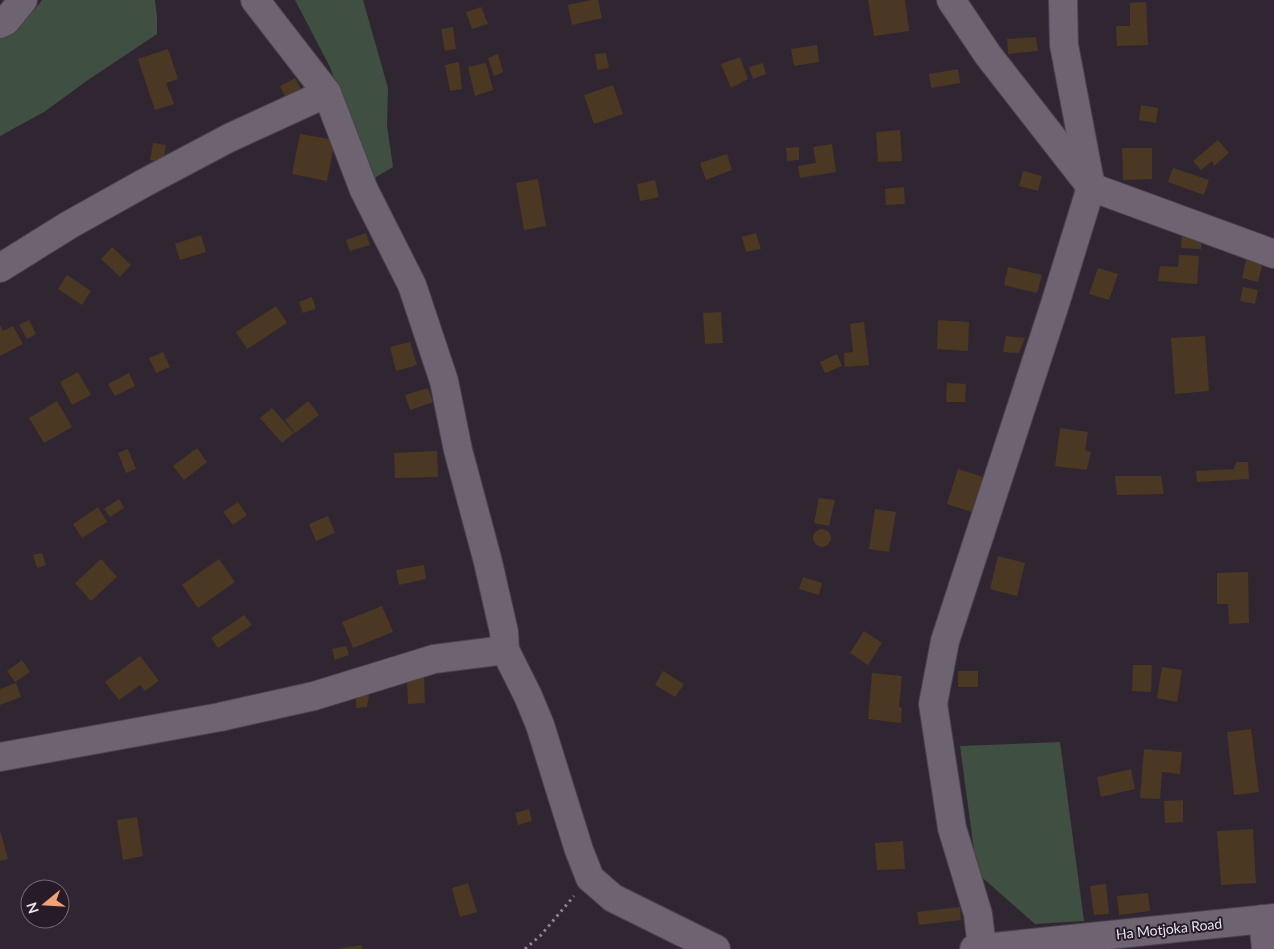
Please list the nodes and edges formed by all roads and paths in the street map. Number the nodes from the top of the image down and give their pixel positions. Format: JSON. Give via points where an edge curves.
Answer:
{"nodes":[{"id":1,"x":23,"y":0,"type":"edge"},
{"id":2,"x":255,"y":0,"type":"edge"},
{"id":3,"x":951,"y":0,"type":"edge"},
{"id":4,"x":1063,"y":0,"type":"edge"},
{"id":5,"x":0,"y":24,"type":"edge"},
{"id":6,"x":328,"y":93,"type":"junction"},
{"id":7,"x":1091,"y":188,"type":"junction"},
{"id":8,"x":1274,"y":254,"type":"edge"},
{"id":9,"x":0,"y":268,"type":"edge"},
{"id":10,"x":505,"y":650,"type":"junction"},
{"id":11,"x":0,"y":757,"type":"edge"},
{"id":12,"x":590,"y":878,"type":"junction"},
{"id":13,"x":1268,"y":919,"type":"edge"},
{"id":14,"x":990,"y":948,"type":"edge"},
{"id":15,"x":526,"y":949,"type":"edge"},
{"id":16,"x":716,"y":949,"type":"edge"},
{"id":17,"x":1266,"y":949,"type":"edge"}],
"edges":[{"from":1,"to":5,"type":"street"},
{"from":2,"to":6,"type":"street"},
{"from":3,"to":7,"type":"street","via":[[988,55]]},
{"from":4,"to":7,"type":"street","via":[[1064,45]]},
{"from":6,"to":9,"type":"street","via":[[229,138],[144,183]]},
{"from":6,"to":10,"type":"street","via":[[364,190],[412,285],[444,381],[504,632]]},
{"from":7,"to":8,"type":"street"},
{"from":7,"to":14,"type":"street","via":[[945,641],[933,704],[952,828]]},
{"from":10,"to":11,"type":"street","via":[[434,659],[314,696],[220,717]]},
{"from":10,"to":12,"type":"street","via":[[540,725]]},
{"from":12,"to":15,"type":"path"},
{"from":12,"to":16,"type":"street","via":[[613,898]]},
{"from":13,"to":14,"type":"street","name":"Ha Motjoka Road"},
{"from":13,"to":17,"type":"street"}]}
